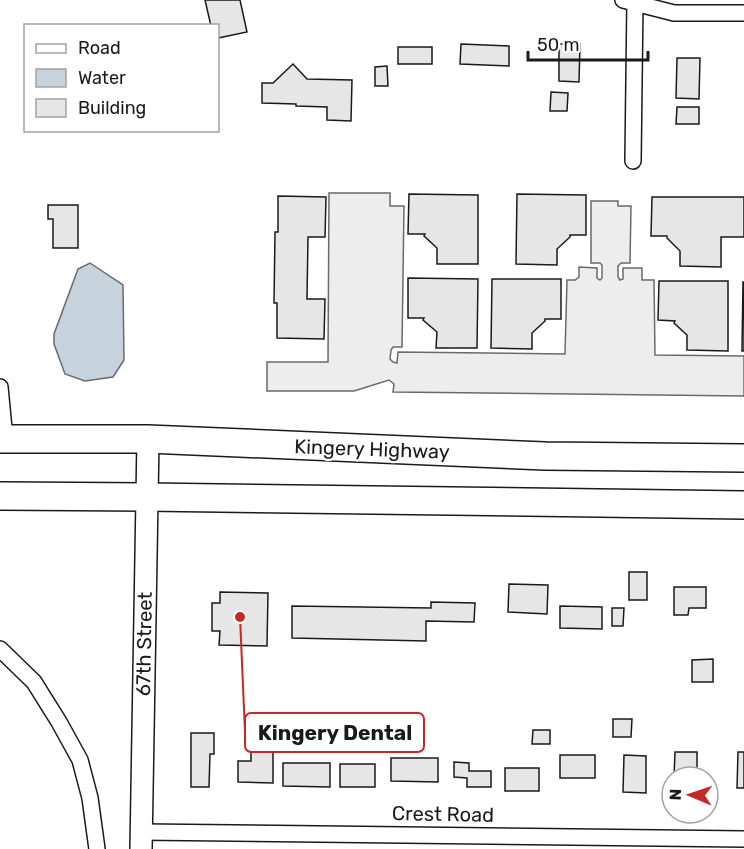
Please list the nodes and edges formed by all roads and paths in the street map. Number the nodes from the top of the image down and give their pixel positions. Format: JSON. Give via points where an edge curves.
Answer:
{"nodes":[{"id":1,"x":631,"y":1,"type":"edge"},
{"id":2,"x":744,"y":13,"type":"edge"},
{"id":3,"x":633,"y":161,"type":"dead end"},
{"id":4,"x":0,"y":387,"type":"edge"},
{"id":5,"x":2,"y":439,"type":"edge"},
{"id":6,"x":148,"y":439,"type":"junction"},
{"id":7,"x":744,"y":458,"type":"edge"},
{"id":8,"x":0,"y":496,"type":"edge"},
{"id":9,"x":147,"y":497,"type":"junction"},
{"id":10,"x":744,"y":505,"type":"edge"},
{"id":11,"x":0,"y":649,"type":"edge"},
{"id":12,"x":744,"y":839,"type":"edge"},
{"id":13,"x":141,"y":840,"type":"edge"},
{"id":14,"x":451,"y":842,"type":"edge"},
{"id":15,"x":97,"y":849,"type":"edge"}],
"edges":[{"from":1,"to":2,"type":"street","via":[[674,13]]},
{"from":1,"to":3,"type":"street"},
{"from":4,"to":5,"type":"street"},
{"from":5,"to":6,"type":"highway","name":"Kingery Highway"},
{"from":6,"to":7,"type":"highway","name":"Kingery Highway","via":[[545,456]]},
{"from":6,"to":9,"type":"street","name":"67th Street"},
{"from":8,"to":9,"type":"highway"},
{"from":9,"to":10,"type":"highway"},
{"from":9,"to":13,"type":"street","name":"67th Street"},
{"from":11,"to":15,"type":"street","via":[[34,682],[80,760]]},
{"from":12,"to":14,"type":"street","name":"Crest Road"},
{"from":13,"to":14,"type":"street","name":"Crest Road"}]}
